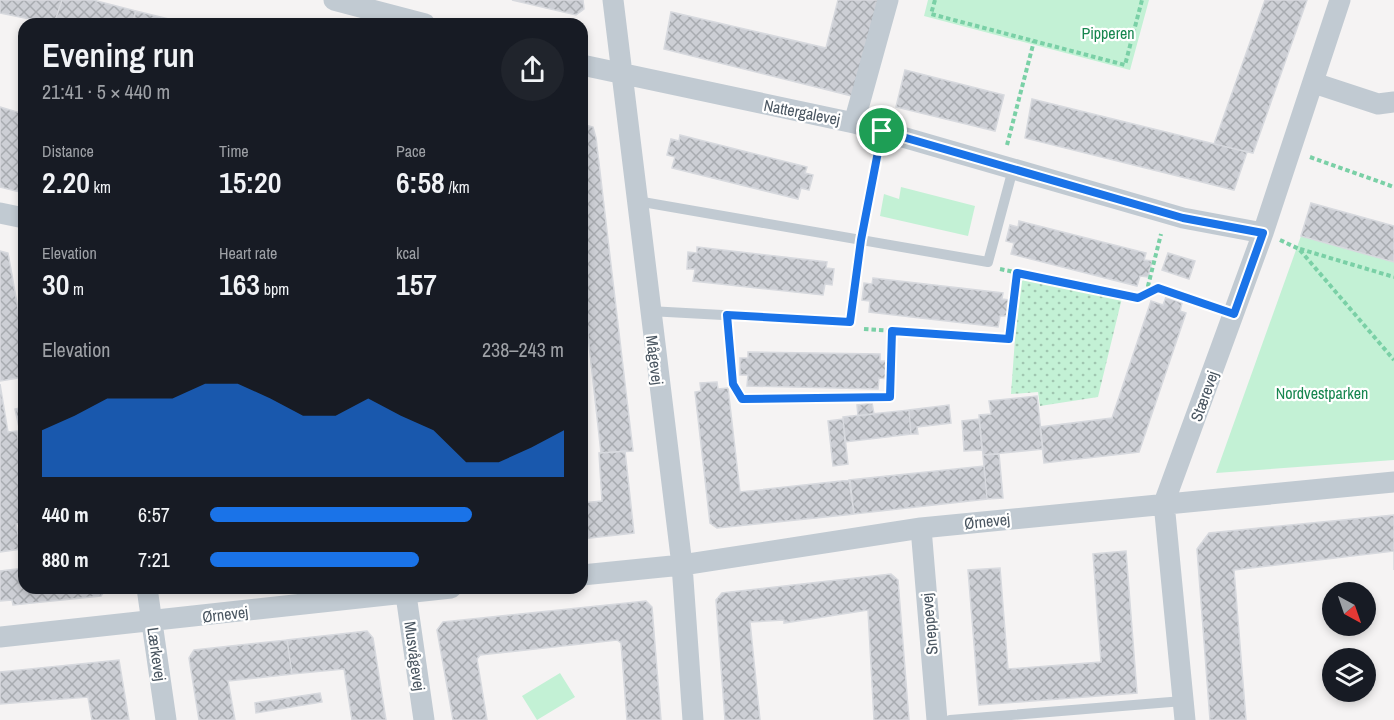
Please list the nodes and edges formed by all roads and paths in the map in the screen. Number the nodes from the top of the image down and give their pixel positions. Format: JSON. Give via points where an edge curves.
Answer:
{"nodes":[{"id":1,"x":333,"y":0,"type":"edge"},
{"id":2,"x":613,"y":0,"type":"edge"},
{"id":3,"x":888,"y":0,"type":"edge"},
{"id":4,"x":935,"y":0,"type":"edge"},
{"id":5,"x":1142,"y":0,"type":"edge"},
{"id":6,"x":1340,"y":0,"type":"edge"},
{"id":7,"x":402,"y":18,"type":"edge"},
{"id":8,"x":1034,"y":41,"type":"junction"},
{"id":9,"x":588,"y":67,"type":"edge"},
{"id":10,"x":622,"y":76,"type":"junction"},
{"id":11,"x":1314,"y":83,"type":"junction"},
{"id":12,"x":1394,"y":102,"type":"edge"},
{"id":13,"x":854,"y":123,"type":"junction"},
{"id":14,"x":882,"y":131,"type":"junction"},
{"id":15,"x":1291,"y":150,"type":"junction"},
{"id":16,"x":1007,"y":167,"type":"junction"},
{"id":17,"x":1394,"y":188,"type":"edge"},
{"id":18,"x":637,"y":201,"type":"junction"},
{"id":19,"x":0,"y":213,"type":"edge"},
{"id":20,"x":1166,"y":213,"type":"junction"},
{"id":21,"x":18,"y":217,"type":"edge"},
{"id":22,"x":1263,"y":233,"type":"junction"},
{"id":23,"x":861,"y":240,"type":"junction"},
{"id":24,"x":1299,"y":249,"type":"junction"},
{"id":25,"x":996,"y":268,"type":"dead end"},
{"id":26,"x":1017,"y":273,"type":"junction"},
{"id":27,"x":1394,"y":277,"type":"edge"},
{"id":28,"x":1146,"y":294,"type":"junction"},
{"id":29,"x":649,"y":311,"type":"junction"},
{"id":30,"x":1234,"y":314,"type":"junction"},
{"id":31,"x":727,"y":315,"type":"junction"},
{"id":32,"x":850,"y":322,"type":"junction"},
{"id":33,"x":892,"y":331,"type":"junction"},
{"id":34,"x":1394,"y":360,"type":"edge"},
{"id":35,"x":1394,"y":482,"type":"edge"},
{"id":36,"x":1164,"y":503,"type":"junction"},
{"id":37,"x":921,"y":528,"type":"junction"},
{"id":38,"x":682,"y":565,"type":"junction"},
{"id":39,"x":588,"y":574,"type":"edge"},
{"id":40,"x":148,"y":594,"type":"edge"},
{"id":41,"x":373,"y":594,"type":"edge"},
{"id":42,"x":406,"y":594,"type":"edge"},
{"id":43,"x":152,"y":622,"type":"junction"},
{"id":44,"x":0,"y":638,"type":"edge"},
{"id":45,"x":1184,"y":710,"type":"edge"},
{"id":46,"x":166,"y":720,"type":"edge"},
{"id":47,"x":424,"y":720,"type":"edge"},
{"id":48,"x":693,"y":720,"type":"edge"},
{"id":49,"x":937,"y":720,"type":"edge"},
{"id":50,"x":950,"y":720,"type":"edge"}],
"edges":[{"from":1,"to":7,"type":"street"},
{"from":2,"to":10,"type":"street","name":"Mågevej"},
{"from":3,"to":13,"type":"street"},
{"from":4,"to":8,"type":"path","via":[[931,14]]},
{"from":5,"to":8,"type":"path","via":[[1125,65]]},
{"from":6,"to":11,"type":"street","name":"Stærevej"},
{"from":8,"to":16,"type":"path"},
{"from":9,"to":10,"type":"street","name":"Nattergalevej"},
{"from":10,"to":13,"type":"street","name":"Nattergalevej"},
{"from":10,"to":18,"type":"street","name":"Mågevej"},
{"from":11,"to":12,"type":"street","via":[[1378,104]]},
{"from":11,"to":15,"type":"street","name":"Stærevej"},
{"from":13,"to":14,"type":"street","name":"Nattergalevej"},
{"from":14,"to":16,"type":"street","name":"Nattergalevej"},
{"from":14,"to":23,"type":"path"},
{"from":15,"to":17,"type":"path"},
{"from":15,"to":22,"type":"street","name":"Stærevej"},
{"from":16,"to":20,"type":"street","name":"Nattergalevej"},
{"from":16,"to":23,"type":"lane","via":[[988,262]]},
{"from":18,"to":23,"type":"lane"},
{"from":18,"to":29,"type":"street","name":"Mågevej"},
{"from":19,"to":21,"type":"street"},
{"from":20,"to":22,"type":"street","name":"Nattergalevej"},
{"from":20,"to":28,"type":"path"},
{"from":22,"to":24,"type":"path"},
{"from":22,"to":30,"type":"street","name":"Stærevej"},
{"from":23,"to":32,"type":"lane"},
{"from":24,"to":27,"type":"path"},
{"from":24,"to":34,"type":"path"},
{"from":25,"to":26,"type":"path"},
{"from":26,"to":28,"type":"path","via":[[1138,298]]},
{"from":26,"to":33,"type":"path","via":[[1009,339]]},
{"from":28,"to":30,"type":"path","via":[[1158,288]]},
{"from":29,"to":31,"type":"lane"},
{"from":29,"to":38,"type":"street","name":"Mågevej"},
{"from":30,"to":36,"type":"street","name":"Stærevej"},
{"from":31,"to":32,"type":"lane"},
{"from":31,"to":33,"type":"path","via":[[733,384],[742,399],[890,397]]},
{"from":32,"to":33,"type":"path","via":[[864,329]]},
{"from":35,"to":36,"type":"street","name":"Ørnevej"},
{"from":36,"to":37,"type":"street","name":"Ørnevej"},
{"from":36,"to":45,"type":"street","name":"Stærevej"},
{"from":37,"to":38,"type":"street","name":"Ørnevej"},
{"from":37,"to":49,"type":"street","name":"Sneppevej"},
{"from":38,"to":39,"type":"street","name":"Ørnevej"},
{"from":38,"to":48,"type":"street","name":"Mågevej"},
{"from":40,"to":43,"type":"street","name":"Lærkevej"},
{"from":41,"to":43,"type":"street","name":"Ørnevej"},
{"from":42,"to":47,"type":"street","name":"Musvågevej"},
{"from":43,"to":44,"type":"street","name":"Ørnevej"},
{"from":43,"to":46,"type":"street","name":"Lærkevej"},
{"from":45,"to":50,"type":"lane"}]}
